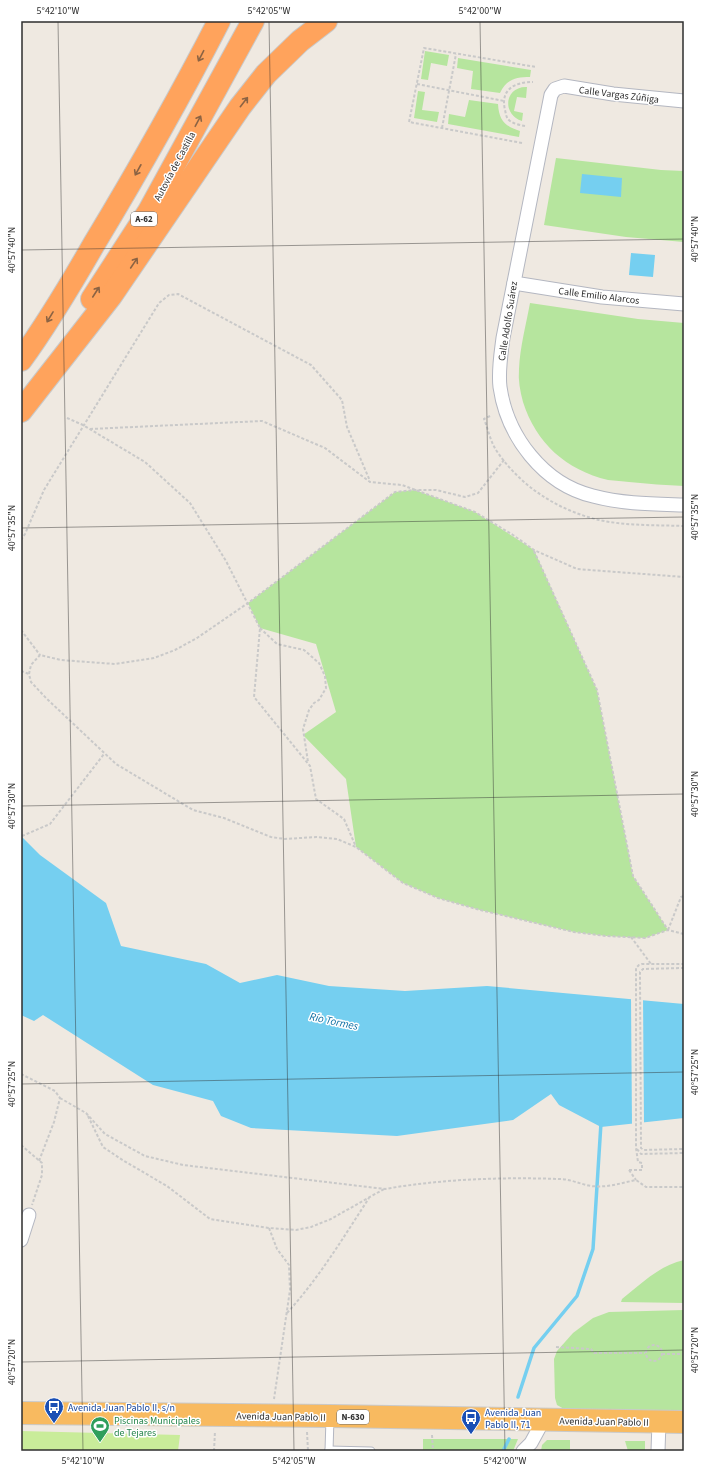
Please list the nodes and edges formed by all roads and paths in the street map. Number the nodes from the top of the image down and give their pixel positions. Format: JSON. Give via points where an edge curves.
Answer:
{"nodes":[{"id":1,"x":219,"y":21,"type":"edge"},
{"id":2,"x":252,"y":21,"type":"edge"},
{"id":3,"x":326,"y":21,"type":"edge"},
{"id":4,"x":456,"y":54,"type":"junction"},
{"id":5,"x":536,"y":67,"type":"dead end"},
{"id":6,"x":533,"y":82,"type":"dead end"},
{"id":7,"x":416,"y":84,"type":"junction"},
{"id":8,"x":555,"y":89,"type":"joint"},
{"id":9,"x":449,"y":90,"type":"junction"},
{"id":10,"x":504,"y":100,"type":"junction"},
{"id":11,"x":684,"y":101,"type":"edge"},
{"id":12,"x":525,"y":126,"type":"dead end"},
{"id":13,"x":442,"y":128,"type":"junction"},
{"id":14,"x":522,"y":143,"type":"dead end"},
{"id":15,"x":514,"y":283,"type":"junction"},
{"id":16,"x":684,"y":304,"type":"edge"},
{"id":17,"x":21,"y":360,"type":"edge"},
{"id":18,"x":21,"y":407,"type":"edge"},
{"id":19,"x":21,"y":411,"type":"edge"},
{"id":20,"x":490,"y":416,"type":"dead end"},
{"id":21,"x":67,"y":418,"type":"dead end"},
{"id":22,"x":83,"y":425,"type":"junction"},
{"id":23,"x":90,"y":429,"type":"junction"},
{"id":24,"x":370,"y":482,"type":"junction"},
{"id":25,"x":415,"y":490,"type":"junction"},
{"id":26,"x":684,"y":505,"type":"edge"},
{"id":27,"x":21,"y":540,"type":"edge"},
{"id":28,"x":534,"y":550,"type":"junction"},
{"id":29,"x":684,"y":577,"type":"edge"},
{"id":30,"x":248,"y":603,"type":"junction"},
{"id":31,"x":260,"y":628,"type":"junction"},
{"id":32,"x":21,"y":630,"type":"edge"},
{"id":33,"x":40,"y":655,"type":"junction"},
{"id":34,"x":21,"y":671,"type":"edge"},
{"id":35,"x":29,"y":674,"type":"junction"},
{"id":36,"x":104,"y":754,"type":"junction"},
{"id":37,"x":308,"y":762,"type":"junction"},
{"id":38,"x":22,"y":836,"type":"edge"},
{"id":39,"x":356,"y":847,"type":"junction"},
{"id":40,"x":684,"y":896,"type":"edge"},
{"id":41,"x":668,"y":930,"type":"junction"},
{"id":42,"x":684,"y":934,"type":"edge"},
{"id":43,"x":631,"y":937,"type":"junction"},
{"id":44,"x":651,"y":964,"type":"junction"},
{"id":45,"x":684,"y":964,"type":"edge"},
{"id":46,"x":684,"y":968,"type":"edge"},
{"id":47,"x":21,"y":1074,"type":"edge"},
{"id":48,"x":60,"y":1098,"type":"junction"},
{"id":49,"x":86,"y":1113,"type":"junction"},
{"id":50,"x":21,"y":1146,"type":"edge"},
{"id":51,"x":636,"y":1148,"type":"junction"},
{"id":52,"x":684,"y":1149,"type":"edge"},
{"id":53,"x":684,"y":1153,"type":"edge"},
{"id":54,"x":39,"y":1161,"type":"junction"},
{"id":55,"x":636,"y":1180,"type":"junction"},
{"id":56,"x":684,"y":1187,"type":"edge"},
{"id":57,"x":385,"y":1189,"type":"junction"},
{"id":58,"x":369,"y":1198,"type":"junction"},
{"id":59,"x":29,"y":1216,"type":"joint"},
{"id":60,"x":269,"y":1228,"type":"junction"},
{"id":61,"x":21,"y":1240,"type":"edge"},
{"id":62,"x":286,"y":1314,"type":"junction"},
{"id":63,"x":556,"y":1347,"type":"dead end"},
{"id":64,"x":645,"y":1353,"type":"junction"},
{"id":65,"x":662,"y":1354,"type":"junction"},
{"id":66,"x":684,"y":1354,"type":"edge"},
{"id":67,"x":273,"y":1400,"type":"dead end"},
{"id":68,"x":21,"y":1413,"type":"edge"},
{"id":69,"x":330,"y":1416,"type":"junction"},
{"id":70,"x":543,"y":1421,"type":"junction"},
{"id":71,"x":659,"y":1422,"type":"junction"},
{"id":72,"x":684,"y":1422,"type":"edge"},
{"id":73,"x":215,"y":1430,"type":"dead end"},
{"id":74,"x":307,"y":1432,"type":"dead end"},
{"id":75,"x":432,"y":1434,"type":"dead end"},
{"id":76,"x":528,"y":1448,"type":"edge"},
{"id":77,"x":214,"y":1451,"type":"edge"},
{"id":78,"x":308,"y":1451,"type":"edge"},
{"id":79,"x":329,"y":1451,"type":"edge"},
{"id":80,"x":371,"y":1451,"type":"edge"},
{"id":81,"x":433,"y":1451,"type":"edge"},
{"id":82,"x":658,"y":1451,"type":"edge"}],
"edges":[{"from":1,"to":17,"type":"highway","number":"A-62","one_way":true,"via":[[125,194],[44,328]]},
{"from":18,"to":2,"type":"highway","name":"Autovía de Castilla","number":"A-62","one_way":true,"via":[[149,211]]},
{"from":19,"to":3,"type":"highway","one_way":true,"via":[[111,296],[240,107],[266,74],[300,41]]},
{"from":4,"to":5,"type":"path"},
{"from":4,"to":7,"type":"path","via":[[424,48]]},
{"from":4,"to":9,"type":"path"},
{"from":6,"to":10,"type":"path","via":[[513,86],[507,90]]},
{"from":7,"to":9,"type":"path"},
{"from":7,"to":13,"type":"path","via":[[409,122]]},
{"from":8,"to":11,"type":"street","name":"Calle Vargas Zúñiga","via":[[564,86]]},
{"from":8,"to":15,"type":"street","name":"Calle Adolfo Suárez","via":[[550,95]]},
{"from":9,"to":10,"type":"path"},
{"from":9,"to":13,"type":"path"},
{"from":10,"to":12,"type":"path","via":[[506,116]]},
{"from":13,"to":14,"type":"path"},
{"from":15,"to":16,"type":"street","name":"Calle Emilio Alarcos","via":[[602,297]]},
{"from":15,"to":26,"type":"street","name":"Calle Adolfo Suárez","via":[[503,338],[500,385],[511,426],[529,455],[567,486],[593,496],[636,503]]},
{"from":20,"to":25,"type":"path","via":[[484,419],[496,449],[504,460],[478,492],[465,497],[436,490]]},
{"from":21,"to":22,"type":"path"},
{"from":22,"to":23,"type":"path"},
{"from":22,"to":24,"type":"path","via":[[159,303],[169,295],[178,294],[311,365],[342,400],[347,427]]},
{"from":22,"to":27,"type":"path","via":[[44,490]]},
{"from":23,"to":24,"type":"path","via":[[262,421],[325,448]]},
{"from":23,"to":30,"type":"path","via":[[145,462],[190,503],[226,561]]},
{"from":24,"to":25,"type":"path","via":[[402,485]]},
{"from":25,"to":28,"type":"path","via":[[475,512]]},
{"from":25,"to":30,"type":"path","via":[[396,492]]},
{"from":28,"to":29,"type":"path","via":[[578,569]]},
{"from":28,"to":41,"type":"path","via":[[597,690],[634,876]]},
{"from":30,"to":31,"type":"path"},
{"from":30,"to":33,"type":"path","via":[[198,638],[154,658],[115,664],[61,660]]},
{"from":31,"to":37,"type":"path","via":[[254,696]]},
{"from":31,"to":37,"type":"path","via":[[277,644],[304,650],[319,663],[325,676],[326,688],[309,710],[303,729]]},
{"from":32,"to":33,"type":"path"},
{"from":33,"to":35,"type":"path","via":[[31,665]]},
{"from":34,"to":35,"type":"path"},
{"from":35,"to":36,"type":"path","via":[[31,682]]},
{"from":36,"to":38,"type":"path","via":[[50,824]]},
{"from":36,"to":39,"type":"path","via":[[116,764],[193,810],[224,818],[271,837],[337,839]]},
{"from":37,"to":39,"type":"path","via":[[316,799],[344,819]]},
{"from":39,"to":43,"type":"path","via":[[403,883],[438,898],[574,932]]},
{"from":40,"to":41,"type":"path","via":[[681,897]]},
{"from":41,"to":42,"type":"path"},
{"from":41,"to":43,"type":"path","via":[[645,938]]},
{"from":43,"to":44,"type":"path"},
{"from":44,"to":45,"type":"path"},
{"from":44,"to":51,"type":"path","via":[[638,965],[635,977]]},
{"from":46,"to":52,"type":"path","via":[[643,969],[640,972],[641,1148]]},
{"from":47,"to":48,"type":"path","via":[[55,1091]]},
{"from":48,"to":49,"type":"path"},
{"from":48,"to":54,"type":"path"},
{"from":49,"to":57,"type":"path","via":[[105,1134],[145,1156],[184,1165]]},
{"from":49,"to":60,"type":"path","via":[[103,1147],[167,1186],[210,1219]]},
{"from":50,"to":54,"type":"path"},
{"from":51,"to":53,"type":"path","via":[[641,1154]]},
{"from":51,"to":55,"type":"path","via":[[642,1170],[629,1170]]},
{"from":54,"to":59,"type":"path","via":[[42,1163],[42,1175]]},
{"from":55,"to":56,"type":"path","via":[[646,1187]]},
{"from":55,"to":57,"type":"path","via":[[603,1187],[561,1179],[483,1179]]},
{"from":57,"to":58,"type":"path"},
{"from":58,"to":60,"type":"path","via":[[311,1227],[296,1230]]},
{"from":58,"to":62,"type":"path","via":[[332,1256]]},
{"from":59,"to":61,"type":"street"},
{"from":60,"to":62,"type":"path","via":[[277,1248],[289,1264],[290,1290]]},
{"from":62,"to":67,"type":"path"},
{"from":63,"to":64,"type":"path","via":[[591,1349],[594,1353]]},
{"from":64,"to":65,"type":"path","via":[[651,1361],[660,1359]]},
{"from":64,"to":65,"type":"path","via":[[647,1348],[657,1345]]},
{"from":65,"to":66,"type":"path"},
{"from":68,"to":69,"type":"highway","name":"Avenida Juan Pablo II","number":"N-630"},
{"from":69,"to":70,"type":"highway","name":"Avenida Juan Pablo II","number":"N-630"},
{"from":69,"to":79,"type":"lane"},
{"from":70,"to":71,"type":"highway","name":"Avenida Juan Pablo II","number":"N-630"},
{"from":70,"to":76,"type":"street"},
{"from":71,"to":72,"type":"highway","name":"Avenida Juan Pablo II","number":"N-630"},
{"from":71,"to":82,"type":"street"},
{"from":73,"to":77,"type":"path"},
{"from":74,"to":78,"type":"path"},
{"from":75,"to":81,"type":"path"},
{"from":79,"to":80,"type":"lane"}]}
